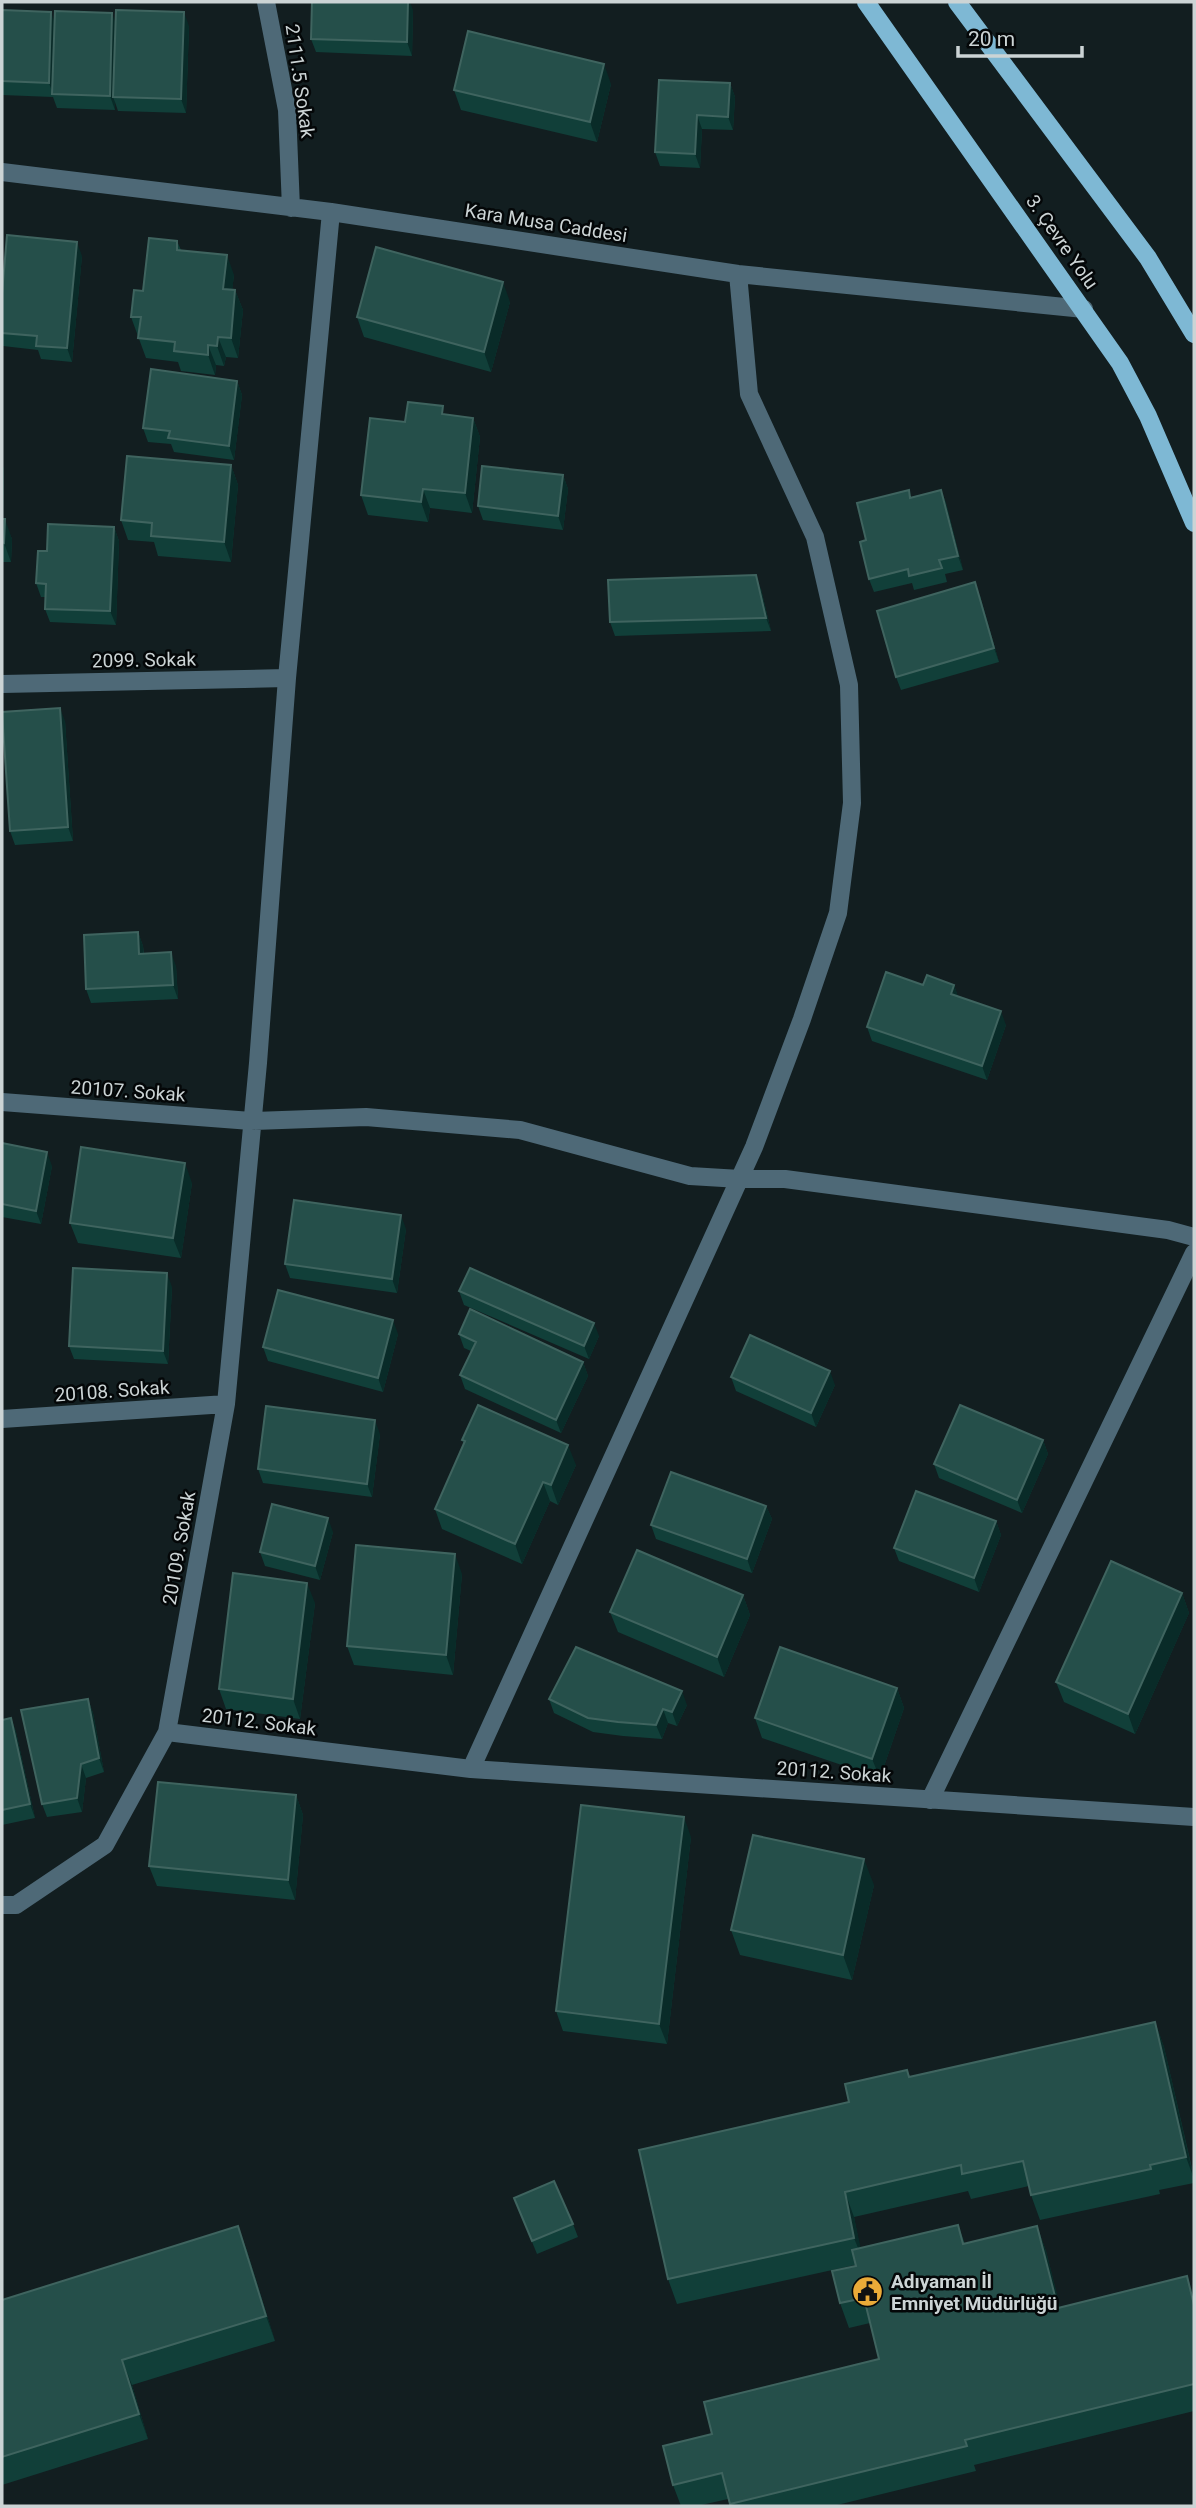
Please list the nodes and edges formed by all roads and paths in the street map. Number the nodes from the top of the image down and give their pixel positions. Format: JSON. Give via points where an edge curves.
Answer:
{"nodes":[{"id":1,"x":266,"y":2,"type":"edge"},
{"id":2,"x":866,"y":2,"type":"edge"},
{"id":3,"x":957,"y":2,"type":"edge"},
{"id":4,"x":2,"y":172,"type":"edge"},
{"id":5,"x":291,"y":208,"type":"junction"},
{"id":6,"x":331,"y":212,"type":"junction"},
{"id":7,"x":738,"y":274,"type":"junction"},
{"id":8,"x":1084,"y":309,"type":"junction"},
{"id":9,"x":1194,"y":334,"type":"edge"},
{"id":10,"x":1194,"y":523,"type":"edge"},
{"id":11,"x":287,"y":678,"type":"junction"},
{"id":12,"x":2,"y":684,"type":"edge"},
{"id":13,"x":2,"y":1102,"type":"edge"},
{"id":14,"x":251,"y":1121,"type":"junction"},
{"id":15,"x":740,"y":1179,"type":"junction"},
{"id":16,"x":1194,"y":1237,"type":"edge"},
{"id":17,"x":1194,"y":1253,"type":"edge"},
{"id":18,"x":226,"y":1404,"type":"junction"},
{"id":19,"x":2,"y":1419,"type":"edge"},
{"id":20,"x":167,"y":1732,"type":"junction"},
{"id":21,"x":471,"y":1769,"type":"junction"},
{"id":22,"x":930,"y":1800,"type":"junction"},
{"id":23,"x":1194,"y":1817,"type":"edge"},
{"id":24,"x":2,"y":1905,"type":"edge"}],
"edges":[{"from":1,"to":5,"type":"street","name":"2111.5 Sokak","via":[[287,110]]},
{"from":2,"to":8,"type":"main road","name":"3. Çevre Yolu"},
{"from":3,"to":9,"type":"main road","via":[[1147,258]]},
{"from":4,"to":5,"type":"street","name":"Kara Musa Caddesi"},
{"from":5,"to":6,"type":"street","name":"Kara Musa Caddesi"},
{"from":6,"to":7,"type":"street","name":"Kara Musa Caddesi"},
{"from":6,"to":11,"type":"street","name":"20109. Sokak"},
{"from":7,"to":8,"type":"street","name":"Kara Musa Caddesi"},
{"from":7,"to":15,"type":"street","via":[[749,394],[815,537],[849,685],[852,803],[838,913]]},
{"from":8,"to":10,"type":"main road","name":"3. Çevre Yolu","via":[[1148,416]]},
{"from":11,"to":12,"type":"street","name":"2099. Sokak"},
{"from":11,"to":14,"type":"street","name":"20109. Sokak"},
{"from":13,"to":14,"type":"street","name":"20107. Sokak"},
{"from":14,"to":15,"type":"street","name":"20107. Sokak","via":[[366,1117],[520,1130],[690,1176]]},
{"from":14,"to":18,"type":"street","name":"20109. Sokak"},
{"from":15,"to":16,"type":"street","name":"20107. Sokak","via":[[785,1179]]},
{"from":15,"to":21,"type":"street"},
{"from":17,"to":22,"type":"street"},
{"from":18,"to":19,"type":"street","name":"20108. Sokak"},
{"from":18,"to":20,"type":"street","name":"20109. Sokak"},
{"from":20,"to":21,"type":"street","name":"20112. Sokak"},
{"from":20,"to":24,"type":"street","name":"20109. Sokak","via":[[105,1845],[16,1905]]},
{"from":21,"to":22,"type":"street","name":"20112. Sokak"},
{"from":22,"to":23,"type":"street","name":"20112. Sokak"}]}
